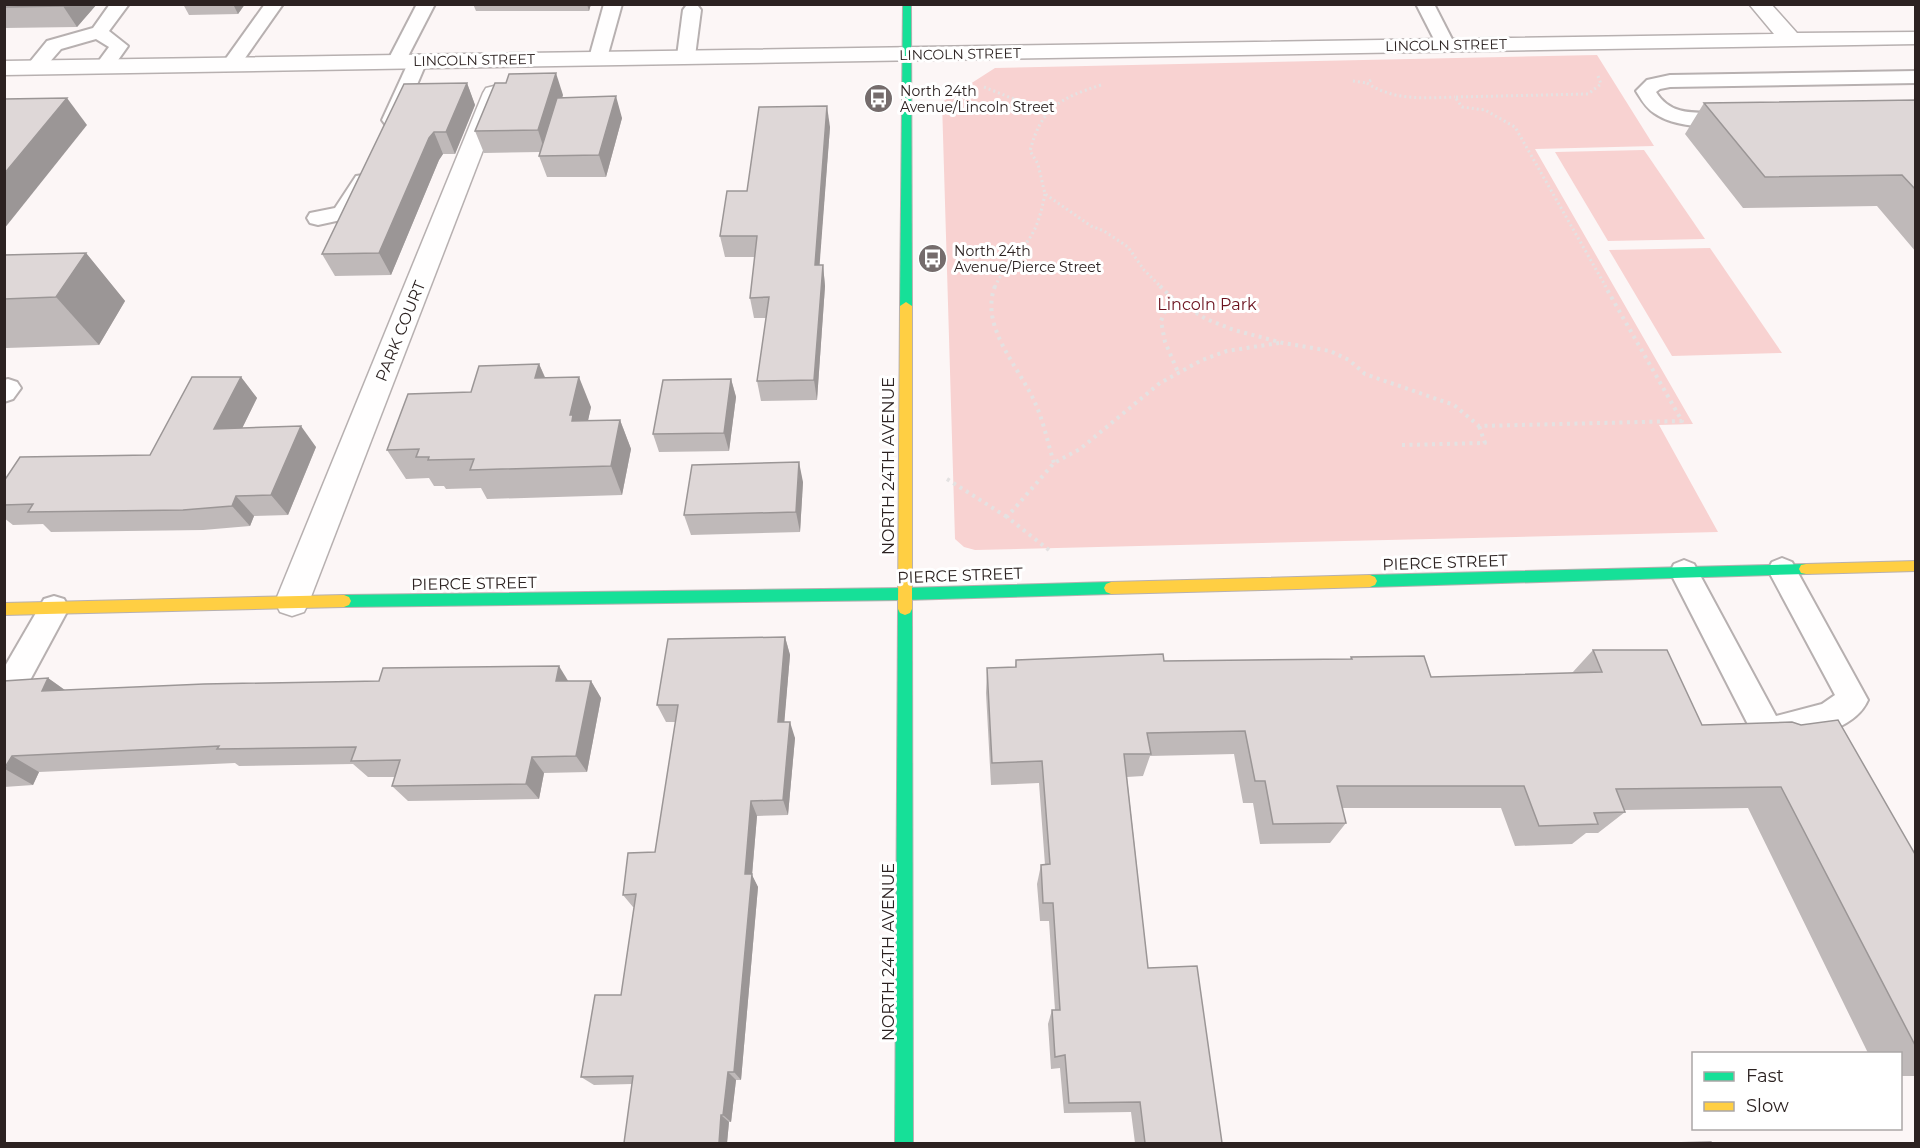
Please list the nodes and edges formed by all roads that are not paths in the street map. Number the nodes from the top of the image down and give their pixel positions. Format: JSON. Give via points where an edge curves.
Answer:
{"nodes":[{"id":1,"x":120,"y":4,"type":"edge"},
{"id":2,"x":274,"y":4,"type":"edge"},
{"id":3,"x":426,"y":4,"type":"edge"},
{"id":4,"x":613,"y":4,"type":"edge"},
{"id":5,"x":907,"y":4,"type":"edge"},
{"id":6,"x":1425,"y":4,"type":"edge"},
{"id":7,"x":1759,"y":4,"type":"edge"},
{"id":8,"x":692,"y":10,"type":"dead end"},
{"id":9,"x":99,"y":32,"type":"junction"},
{"id":10,"x":1916,"y":38,"type":"edge"},
{"id":11,"x":1791,"y":40,"type":"junction"},
{"id":12,"x":1446,"y":45,"type":"junction"},
{"id":13,"x":907,"y":55,"type":"junction"},
{"id":14,"x":686,"y":56,"type":"junction"},
{"id":15,"x":598,"y":58,"type":"junction"},
{"id":16,"x":507,"y":60,"type":"junction"},
{"id":17,"x":418,"y":61,"type":"junction"},
{"id":18,"x":396,"y":62,"type":"junction"},
{"id":19,"x":231,"y":64,"type":"junction"},
{"id":20,"x":104,"y":66,"type":"junction"},
{"id":21,"x":4,"y":68,"type":"edge"},
{"id":22,"x":34,"y":68,"type":"junction"},
{"id":23,"x":1916,"y":77,"type":"edge"},
{"id":24,"x":1749,"y":118,"type":"edge"},
{"id":25,"x":386,"y":136,"type":"edge"},
{"id":26,"x":372,"y":165,"type":"edge"},
{"id":27,"x":318,"y":218,"type":"dead end"},
{"id":28,"x":1916,"y":566,"type":"edge"},
{"id":29,"x":1782,"y":570,"type":"junction"},
{"id":30,"x":1684,"y":572,"type":"junction"},
{"id":31,"x":904,"y":594,"type":"junction"},
{"id":32,"x":292,"y":602,"type":"junction"},
{"id":33,"x":54,"y":608,"type":"junction"},
{"id":34,"x":4,"y":609,"type":"edge"},
{"id":35,"x":4,"y":698,"type":"edge"},
{"id":36,"x":904,"y":1143,"type":"edge"}],
"edges":[{"from":1,"to":9,"type":"lane"},
{"from":2,"to":19,"type":"lane"},
{"from":3,"to":18,"type":"lane"},
{"from":4,"to":15,"type":"lane"},
{"from":5,"to":13,"type":"street","name":"NORTH 24TH AVENUE"},
{"from":6,"to":12,"type":"lane"},
{"from":7,"to":11,"type":"street"},
{"from":8,"to":14,"type":"lane"},
{"from":9,"to":20,"type":"lane","via":[[119,46]]},
{"from":9,"to":22,"type":"lane","via":[[54,45]]},
{"from":10,"to":11,"type":"street","name":"LINCOLN STREET"},
{"from":11,"to":12,"type":"street","name":"LINCOLN STREET"},
{"from":12,"to":13,"type":"street","name":"LINCOLN STREET"},
{"from":13,"to":14,"type":"street","name":"LINCOLN STREET"},
{"from":13,"to":31,"type":"street","name":"NORTH 24TH AVENUE"},
{"from":14,"to":15,"type":"street","name":"LINCOLN STREET"},
{"from":15,"to":16,"type":"street","name":"LINCOLN STREET"},
{"from":16,"to":17,"type":"street","name":"LINCOLN STREET"},
{"from":16,"to":32,"type":"street","name":"PARK COURT"},
{"from":17,"to":18,"type":"street","name":"LINCOLN STREET"},
{"from":17,"to":25,"type":"lane"},
{"from":18,"to":19,"type":"street","name":"LINCOLN STREET"},
{"from":19,"to":20,"type":"street","name":"LINCOLN STREET"},
{"from":20,"to":22,"type":"street","name":"LINCOLN STREET"},
{"from":21,"to":22,"type":"street","name":"LINCOLN STREET"},
{"from":23,"to":24,"type":"lane","via":[[1670,81],[1654,84],[1646,91],[1652,104],[1670,116]]},
{"from":26,"to":27,"type":"lane","via":[[342,213]]},
{"from":28,"to":29,"type":"street","name":"PIERCE STREET"},
{"from":29,"to":30,"type":"street","name":"PIERCE STREET"},
{"from":29,"to":30,"type":"lane","via":[[1853,700],[1830,717],[1768,732]]},
{"from":30,"to":31,"type":"street","name":"PIERCE STREET"},
{"from":31,"to":32,"type":"street","name":"PIERCE STREET"},
{"from":31,"to":36,"type":"street","name":"NORTH 24TH AVENUE"},
{"from":32,"to":33,"type":"street","name":"PIERCE STREET"},
{"from":33,"to":34,"type":"street","name":"PIERCE STREET"},
{"from":33,"to":35,"type":"lane"}]}
